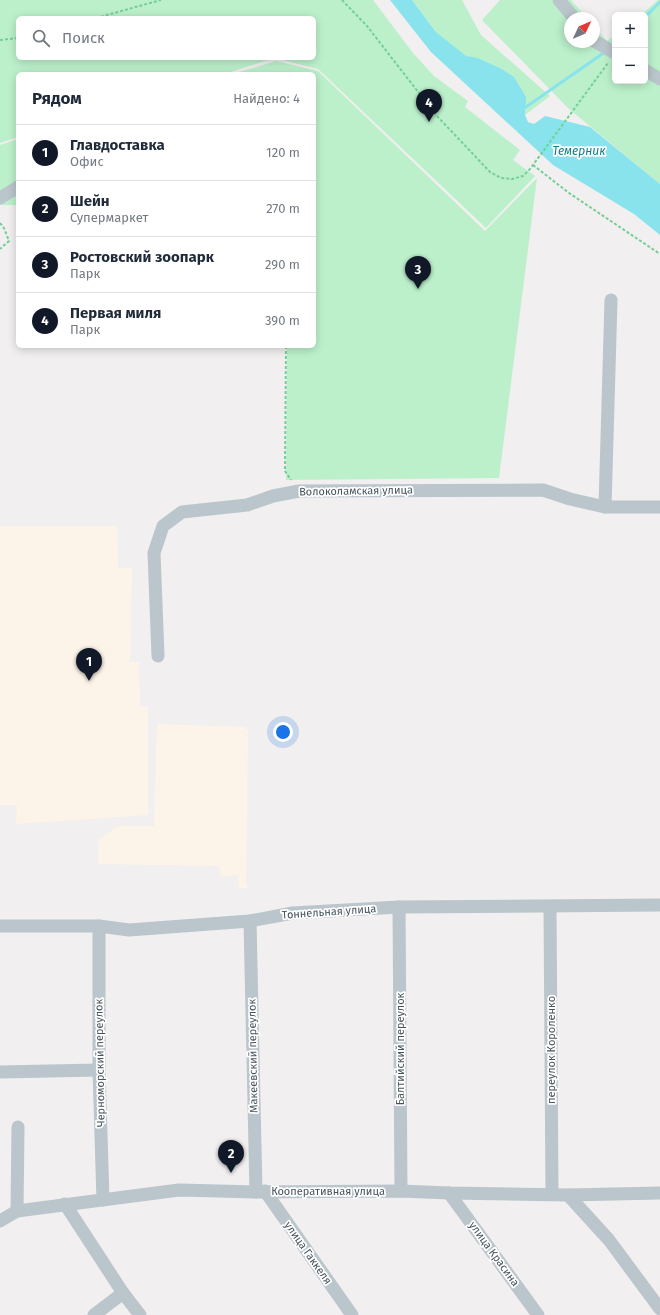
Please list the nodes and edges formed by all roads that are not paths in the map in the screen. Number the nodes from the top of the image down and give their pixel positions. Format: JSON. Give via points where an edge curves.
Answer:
{"nodes":[{"id":1,"x":559,"y":0,"type":"edge"},
{"id":2,"x":569,"y":12,"type":"edge"},
{"id":3,"x":600,"y":46,"type":"edge"},
{"id":4,"x":612,"y":56,"type":"edge"},
{"id":5,"x":648,"y":72,"type":"edge"},
{"id":6,"x":660,"y":79,"type":"edge"},
{"id":7,"x":16,"y":188,"type":"edge"},
{"id":8,"x":0,"y":198,"type":"edge"},
{"id":9,"x":611,"y":300,"type":"dead end"},
{"id":10,"x":605,"y":507,"type":"junction"},
{"id":11,"x":660,"y":507,"type":"edge"},
{"id":12,"x":158,"y":656,"type":"dead end"},
{"id":13,"x":660,"y":905,"type":"edge"},
{"id":14,"x":550,"y":906,"type":"junction"},
{"id":15,"x":398,"y":907,"type":"junction"},
{"id":16,"x":250,"y":921,"type":"junction"},
{"id":17,"x":0,"y":926,"type":"edge"},
{"id":18,"x":99,"y":926,"type":"junction"},
{"id":19,"x":99,"y":1070,"type":"junction"},
{"id":20,"x":0,"y":1072,"type":"edge"},
{"id":21,"x":18,"y":1127,"type":"dead end"},
{"id":22,"x":260,"y":1191,"type":"junction"},
{"id":23,"x":401,"y":1191,"type":"junction"},
{"id":24,"x":660,"y":1193,"type":"edge"},
{"id":25,"x":449,"y":1194,"type":"junction"},
{"id":26,"x":552,"y":1194,"type":"junction"},
{"id":27,"x":568,"y":1195,"type":"junction"},
{"id":28,"x":103,"y":1200,"type":"junction"},
{"id":29,"x":65,"y":1204,"type":"junction"},
{"id":30,"x":17,"y":1211,"type":"junction"},
{"id":31,"x":0,"y":1221,"type":"edge"},
{"id":32,"x":122,"y":1293,"type":"junction"},
{"id":33,"x":660,"y":1309,"type":"edge"},
{"id":34,"x":94,"y":1315,"type":"edge"},
{"id":35,"x":140,"y":1315,"type":"edge"},
{"id":36,"x":352,"y":1315,"type":"edge"},
{"id":37,"x":538,"y":1315,"type":"edge"}],
"edges":[{"from":1,"to":2,"type":"street"},
{"from":3,"to":4,"type":"street"},
{"from":5,"to":6,"type":"street"},
{"from":7,"to":8,"type":"street"},
{"from":9,"to":10,"type":"street"},
{"from":10,"to":11,"type":"street","name":"Волоколамская улица"},
{"from":10,"to":12,"type":"street","name":"Волоколамская улица","via":[[543,490],[299,491],[273,496],[247,506],[182,512],[163,526],[154,553]]},
{"from":13,"to":14,"type":"street","name":"Тоннельная улица"},
{"from":14,"to":15,"type":"street","name":"Тоннельная улица"},
{"from":14,"to":26,"type":"street","name":"переулок Короленко"},
{"from":15,"to":16,"type":"street","name":"Тоннельная улица","via":[[293,913]]},
{"from":15,"to":23,"type":"street","name":"Балтийский переулок"},
{"from":16,"to":18,"type":"street","name":"Тоннельная улица","via":[[129,930]]},
{"from":16,"to":22,"type":"street","name":"Макеевский переулок"},
{"from":17,"to":18,"type":"street","name":"Тоннельная улица"},
{"from":18,"to":19,"type":"street","name":"Черноморский переулок"},
{"from":19,"to":20,"type":"street"},
{"from":19,"to":28,"type":"street","name":"Черноморский переулок"},
{"from":21,"to":30,"type":"street"},
{"from":22,"to":23,"type":"street","name":"Кооперативная улица"},
{"from":22,"to":28,"type":"street","name":"Кооперативная улица","via":[[179,1190]]},
{"from":22,"to":36,"type":"street","name":"улица Гаккеля"},
{"from":23,"to":25,"type":"street","name":"Кооперативная улица"},
{"from":24,"to":27,"type":"street","name":"Кооперативная улица"},
{"from":25,"to":26,"type":"street","name":"Кооперативная улица"},
{"from":25,"to":37,"type":"street","name":"улица Красина"},
{"from":26,"to":27,"type":"street","name":"Кооперативная улица"},
{"from":27,"to":33,"type":"street","via":[[609,1240]]},
{"from":28,"to":29,"type":"street","name":"Кооперативная улица"},
{"from":29,"to":30,"type":"street","name":"Кооперативная улица"},
{"from":29,"to":32,"type":"street"},
{"from":30,"to":31,"type":"street","name":"Кооперативная улица"},
{"from":32,"to":34,"type":"street"},
{"from":32,"to":35,"type":"street"}]}
